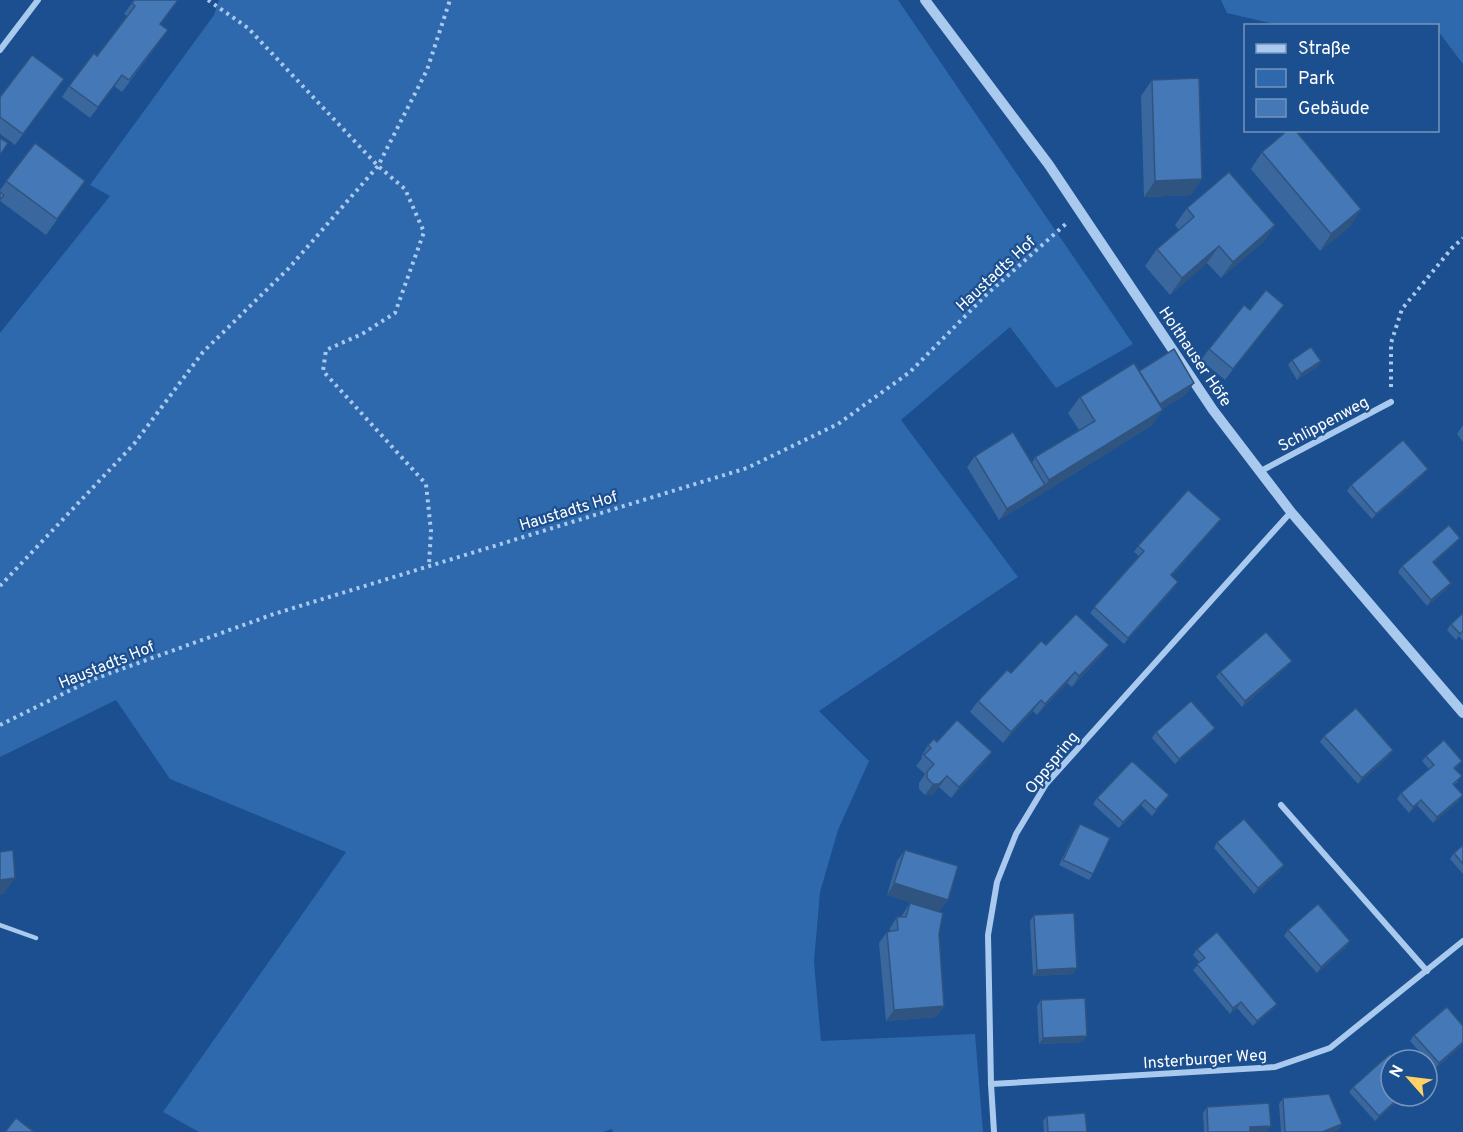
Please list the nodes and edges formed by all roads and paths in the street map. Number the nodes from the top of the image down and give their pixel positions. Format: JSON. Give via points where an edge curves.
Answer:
{"nodes":[{"id":1,"x":38,"y":0,"type":"edge"},
{"id":2,"x":208,"y":0,"type":"edge"},
{"id":3,"x":450,"y":0,"type":"edge"},
{"id":4,"x":925,"y":0,"type":"edge"},
{"id":5,"x":0,"y":50,"type":"edge"},
{"id":6,"x":378,"y":166,"type":"junction"},
{"id":7,"x":1080,"y":212,"type":"junction"},
{"id":8,"x":1463,"y":238,"type":"edge"},
{"id":9,"x":1391,"y":402,"type":"joint"},
{"id":10,"x":1261,"y":471,"type":"junction"},
{"id":11,"x":1291,"y":512,"type":"junction"},
{"id":12,"x":429,"y":566,"type":"junction"},
{"id":13,"x":0,"y":586,"type":"edge"},
{"id":14,"x":1463,"y":713,"type":"edge"},
{"id":15,"x":0,"y":725,"type":"edge"},
{"id":16,"x":1281,"y":805,"type":"dead end"},
{"id":17,"x":0,"y":925,"type":"edge"},
{"id":18,"x":36,"y":938,"type":"dead end"},
{"id":19,"x":1463,"y":941,"type":"edge"},
{"id":20,"x":1427,"y":971,"type":"junction"},
{"id":21,"x":991,"y":1084,"type":"junction"},
{"id":22,"x":994,"y":1132,"type":"edge"}],
"edges":[{"from":1,"to":5,"type":"street"},
{"from":2,"to":6,"type":"path","via":[[248,28]]},
{"from":3,"to":6,"type":"path","via":[[427,70]]},
{"from":4,"to":7,"type":"street","name":"Holthauser Höfe"},
{"from":6,"to":12,"type":"path","via":[[405,189],[424,232],[395,313],[326,350],[323,371],[426,484],[431,531]]},
{"from":6,"to":13,"type":"path","via":[[289,268],[203,352],[134,444]]},
{"from":7,"to":10,"type":"street","name":"Holthauser Höfe","via":[[1213,410]]},
{"from":7,"to":12,"type":"path","name":"Haustadts Hof","via":[[986,295],[910,372],[838,424],[747,468]]},
{"from":8,"to":9,"type":"path","name":"Schlippenweg","via":[[1402,309],[1391,343]]},
{"from":9,"to":10,"type":"street","name":"Schlippenweg"},
{"from":10,"to":11,"type":"street","name":"Holthauser Höfe"},
{"from":11,"to":14,"type":"street","name":"Holthauser Höfe"},
{"from":11,"to":21,"type":"street","name":"Oppspring","via":[[1046,784],[1016,834],[998,882],[988,935]]},
{"from":12,"to":15,"type":"path","name":"Haustadts Hof","via":[[274,614],[91,680]]},
{"from":16,"to":20,"type":"street"},
{"from":17,"to":18,"type":"lane"},
{"from":19,"to":20,"type":"street","name":"Insterburger Weg"},
{"from":20,"to":21,"type":"street","name":"Insterburger Weg","via":[[1329,1048],[1275,1067]]},
{"from":21,"to":22,"type":"street","name":"Oppspring"}]}
